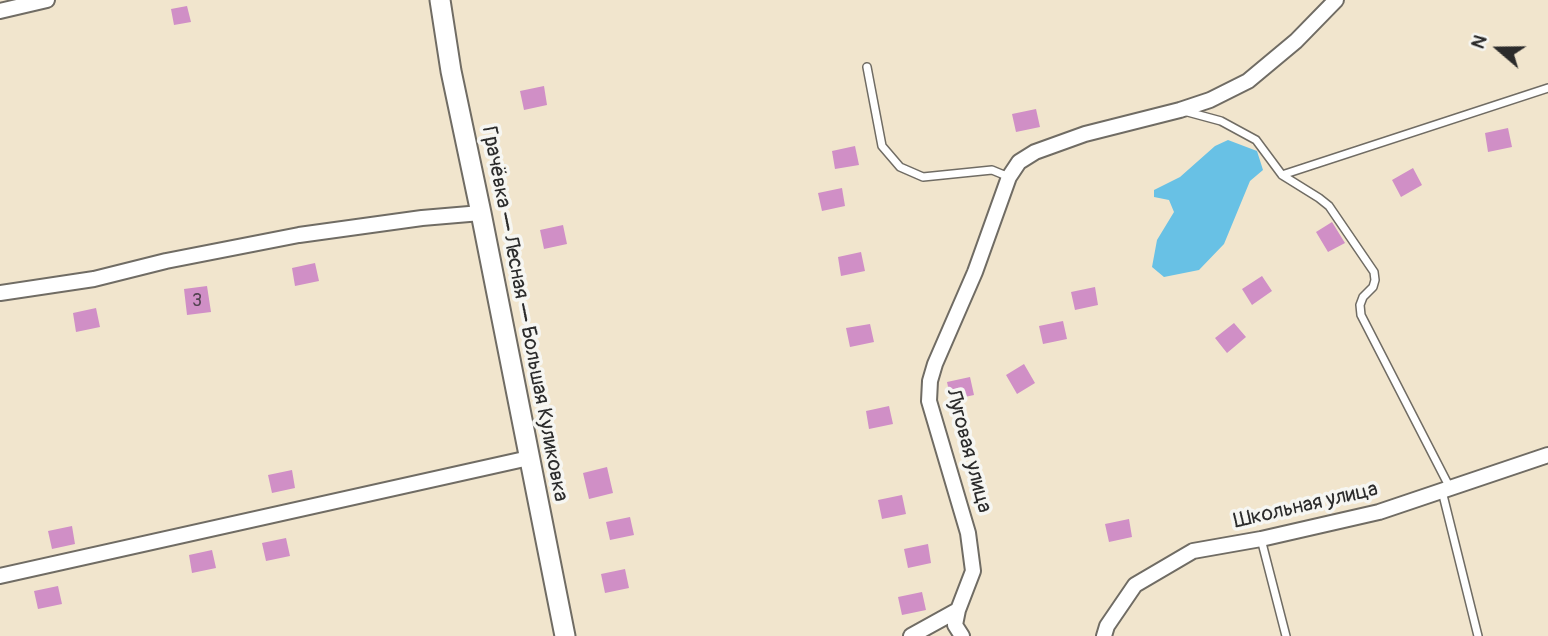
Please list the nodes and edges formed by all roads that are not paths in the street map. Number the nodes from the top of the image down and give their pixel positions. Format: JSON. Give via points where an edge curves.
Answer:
{"nodes":[{"id":1,"x":47,"y":0,"type":"edge"},
{"id":2,"x":440,"y":0,"type":"edge"},
{"id":3,"x":1336,"y":0,"type":"edge"},
{"id":4,"x":0,"y":11,"type":"edge"},
{"id":5,"x":867,"y":67,"type":"dead end"},
{"id":6,"x":1548,"y":88,"type":"edge"},
{"id":7,"x":1180,"y":110,"type":"junction"},
{"id":8,"x":1282,"y":175,"type":"junction"},
{"id":9,"x":1009,"y":177,"type":"junction"},
{"id":10,"x":481,"y":213,"type":"junction"},
{"id":11,"x":0,"y":293,"type":"edge"},
{"id":12,"x":1548,"y":454,"type":"edge"},
{"id":13,"x":529,"y":458,"type":"junction"},
{"id":14,"x":1446,"y":490,"type":"junction"},
{"id":15,"x":1261,"y":539,"type":"junction"},
{"id":16,"x":0,"y":576,"type":"edge"},
{"id":17,"x":958,"y":610,"type":"junction"},
{"id":18,"x":956,"y":632,"type":"edge"},
{"id":19,"x":565,"y":636,"type":"edge"},
{"id":20,"x":911,"y":636,"type":"edge"},
{"id":21,"x":1104,"y":636,"type":"edge"},
{"id":22,"x":1286,"y":636,"type":"edge"},
{"id":23,"x":1478,"y":636,"type":"edge"}],
"edges":[{"from":1,"to":4,"type":"street"},
{"from":2,"to":10,"type":"street","name":"Грачёвка — Лесная — Большая Куликовка"},
{"from":3,"to":7,"type":"street","via":[[1248,81]]},
{"from":5,"to":9,"type":"lane","via":[[882,146],[900,167],[923,177],[992,170]]},
{"from":6,"to":8,"type":"lane"},
{"from":7,"to":8,"type":"lane","via":[[1221,121],[1256,140]]},
{"from":7,"to":9,"type":"street","via":[[1035,152],[1019,162]]},
{"from":8,"to":14,"type":"lane","via":[[1329,206],[1374,272],[1376,280],[1363,297],[1361,316]]},
{"from":9,"to":17,"type":"street","name":"Луговая улица","via":[[930,381],[929,401],[968,533],[973,571]]},
{"from":10,"to":11,"type":"street","via":[[299,234]]},
{"from":10,"to":13,"type":"street","name":"Грачёвка — Лесная — Большая Куликовка"},
{"from":12,"to":14,"type":"street","name":"Школьная улица"},
{"from":13,"to":16,"type":"street"},
{"from":13,"to":19,"type":"street","name":"Грачёвка — Лесная — Большая Куликовка"},
{"from":14,"to":15,"type":"street","name":"Школьная улица","via":[[1379,512]]},
{"from":14,"to":23,"type":"lane"},
{"from":15,"to":21,"type":"street","name":"Школьная улица","via":[[1193,551],[1135,585]]},
{"from":15,"to":22,"type":"lane"},
{"from":17,"to":18,"type":"street","name":"Луговая улица"},
{"from":17,"to":20,"type":"street"}]}
